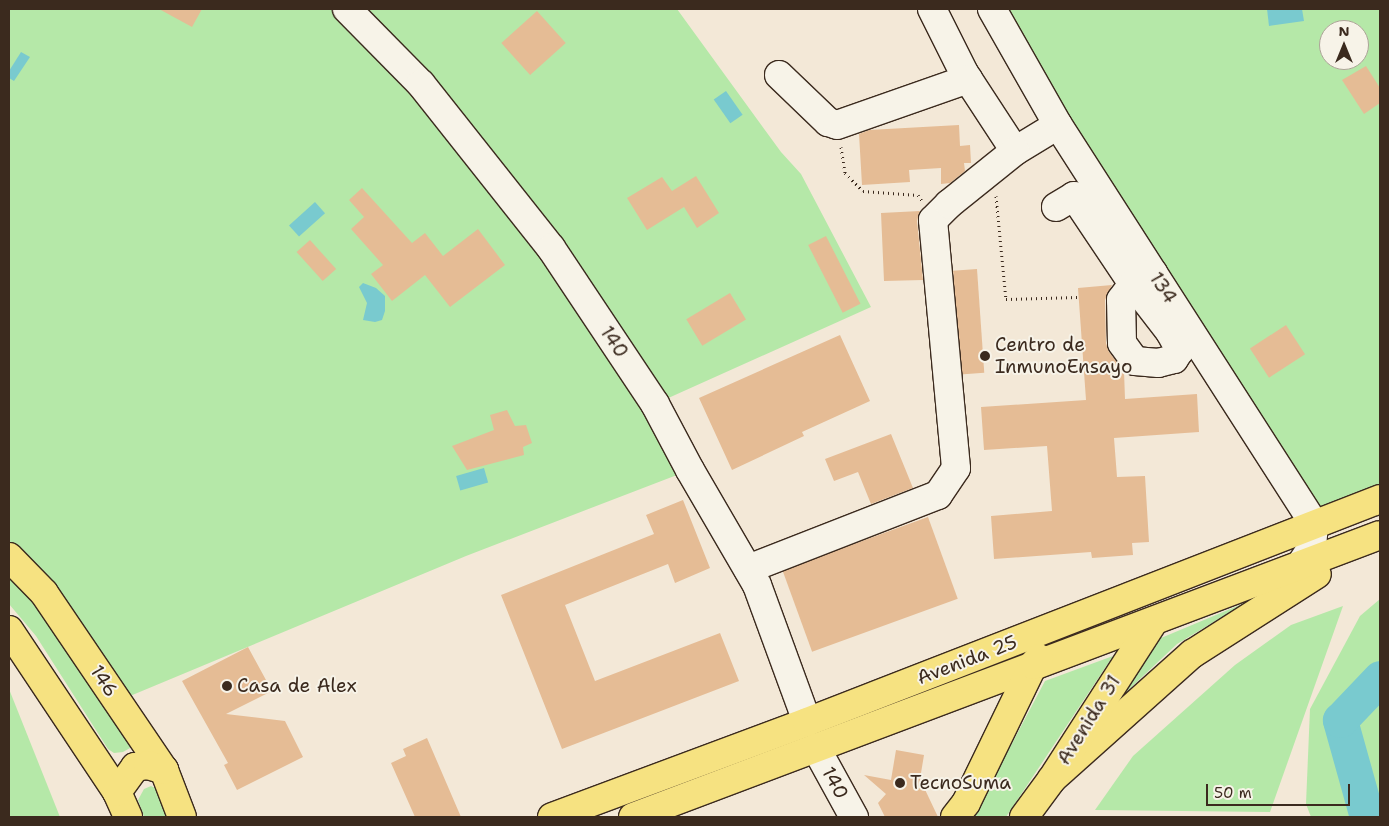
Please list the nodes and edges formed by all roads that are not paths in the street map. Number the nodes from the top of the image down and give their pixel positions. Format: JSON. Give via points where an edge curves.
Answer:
{"nodes":[{"id":1,"x":347,"y":9,"type":"edge"},
{"id":2,"x":932,"y":9,"type":"edge"},
{"id":3,"x":992,"y":9,"type":"edge"},
{"id":4,"x":779,"y":75,"type":"dead end"},
{"id":5,"x":968,"y":79,"type":"junction"},
{"id":6,"x":1058,"y":125,"type":"junction"},
{"id":7,"x":1015,"y":151,"type":"junction"},
{"id":8,"x":1056,"y":207,"type":"dead end"},
{"id":9,"x":1143,"y":278,"type":"junction"},
{"id":10,"x":1380,"y":499,"type":"edge"},
{"id":11,"x":1314,"y":524,"type":"junction"},
{"id":12,"x":1380,"y":535,"type":"edge"},
{"id":13,"x":1380,"y":542,"type":"edge"},
{"id":14,"x":9,"y":557,"type":"edge"},
{"id":15,"x":1299,"y":567,"type":"junction"},
{"id":16,"x":748,"y":569,"type":"junction"},
{"id":17,"x":1068,"y":620,"type":"junction"},
{"id":18,"x":1153,"y":622,"type":"junction"},
{"id":19,"x":9,"y":630,"type":"edge"},
{"id":20,"x":1033,"y":665,"type":"junction"},
{"id":21,"x":807,"y":722,"type":"junction"},
{"id":22,"x":816,"y":748,"type":"junction"},
{"id":23,"x":164,"y":770,"type":"junction"},
{"id":24,"x":1052,"y":779,"type":"junction"},
{"id":25,"x":116,"y":792,"type":"junction"},
{"id":26,"x":128,"y":817,"type":"edge"},
{"id":27,"x":182,"y":817,"type":"edge"},
{"id":28,"x":552,"y":817,"type":"edge"},
{"id":29,"x":633,"y":817,"type":"edge"},
{"id":30,"x":854,"y":817,"type":"edge"},
{"id":31,"x":955,"y":817,"type":"edge"},
{"id":32,"x":1024,"y":817,"type":"edge"}],
"edges":[{"from":1,"to":16,"type":"street","name":"140","via":[[421,84],[551,248],[655,404]]},
{"from":2,"to":5,"type":"street"},
{"from":3,"to":6,"type":"street","name":"134"},
{"from":4,"to":5,"type":"street","via":[[828,122],[837,125]]},
{"from":5,"to":7,"type":"street"},
{"from":6,"to":7,"type":"street"},
{"from":6,"to":9,"type":"street","name":"134"},
{"from":7,"to":16,"type":"street","via":[[934,220],[956,468],[938,495]]},
{"from":8,"to":9,"type":"street","via":[[1074,196]]},
{"from":9,"to":11,"type":"street","name":"134"},
{"from":10,"to":11,"type":"main road","name":"Avenida 25"},
{"from":11,"to":15,"type":"street","via":[[1312,547]]},
{"from":11,"to":17,"type":"main road","name":"Avenida 25"},
{"from":12,"to":15,"type":"main road","name":"Avenida 25"},
{"from":13,"to":24,"type":"main road","via":[[1302,582],[1192,654]]},
{"from":14,"to":23,"type":"main road","name":"146","via":[[44,593]]},
{"from":15,"to":18,"type":"main road","name":"Avenida 25"},
{"from":16,"to":21,"type":"street","name":"140","via":[[758,585]]},
{"from":17,"to":20,"type":"main road"},
{"from":17,"to":21,"type":"main road","name":"Avenida 25"},
{"from":18,"to":20,"type":"main road","name":"Avenida 25"},
{"from":18,"to":24,"type":"main road","name":"Avenida 31"},
{"from":19,"to":25,"type":"main road"},
{"from":20,"to":22,"type":"main road","name":"Avenida 25"},
{"from":20,"to":31,"type":"main road","via":[[966,803]]},
{"from":21,"to":28,"type":"main road","name":"Avenida 25"},
{"from":22,"to":29,"type":"main road","name":"Avenida 25"},
{"from":22,"to":30,"type":"street","name":"140"},
{"from":23,"to":25,"type":"main road","via":[[148,765],[135,767]]},
{"from":23,"to":27,"type":"main road","name":"146"},
{"from":24,"to":32,"type":"main road","name":"Avenida 31"},
{"from":25,"to":26,"type":"main road"}]}
